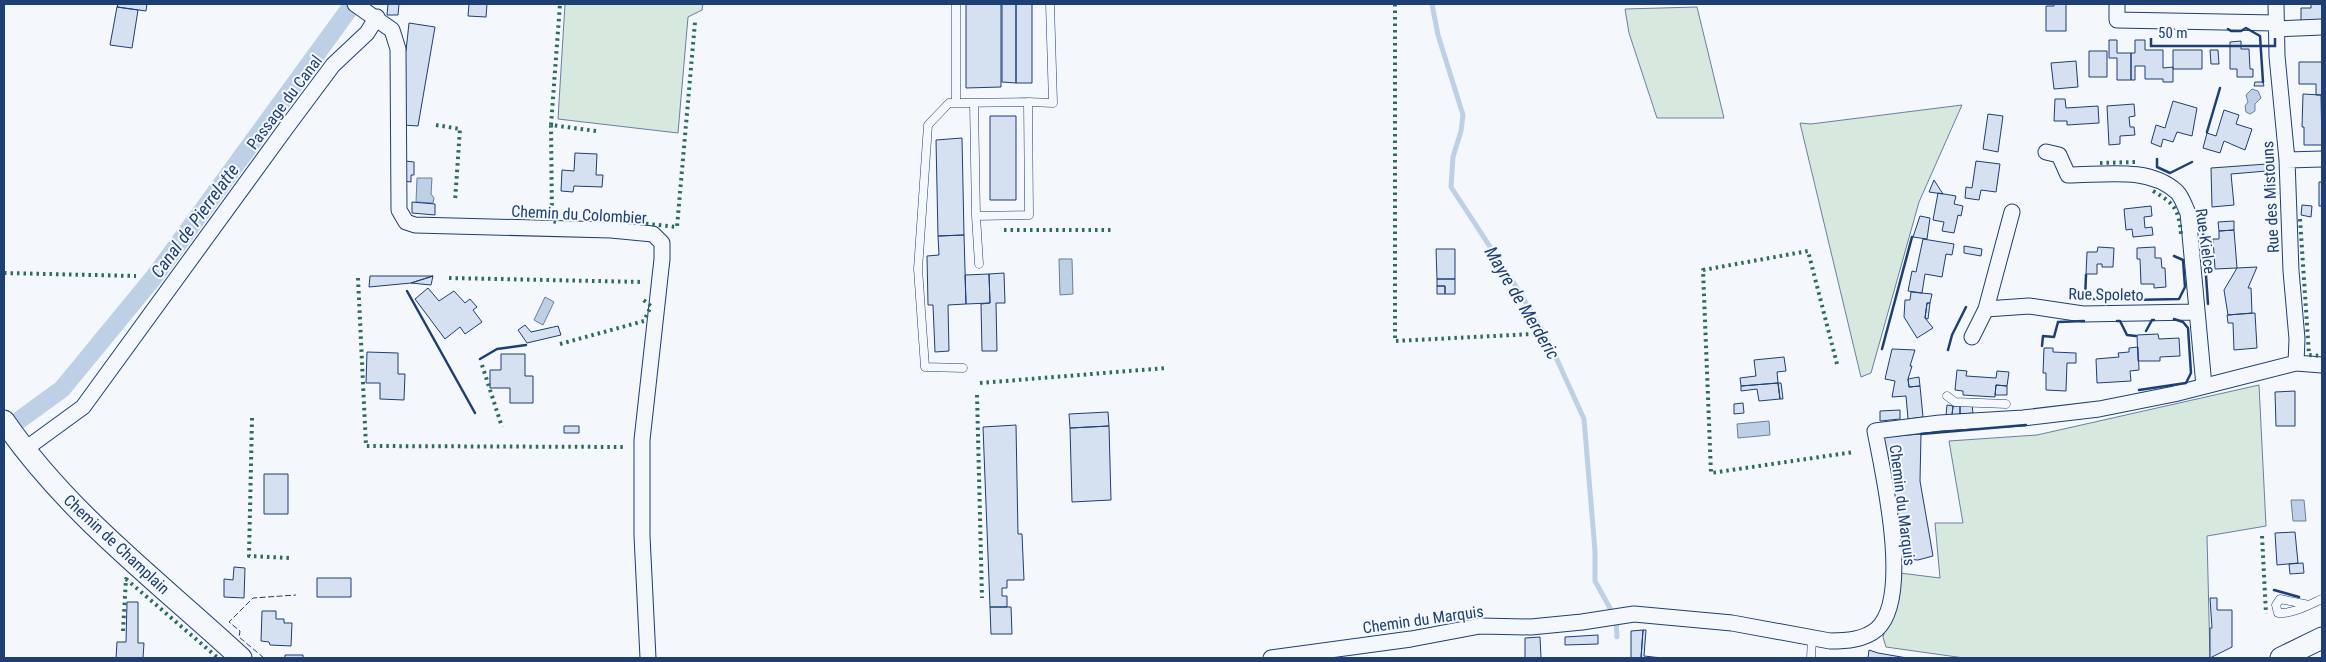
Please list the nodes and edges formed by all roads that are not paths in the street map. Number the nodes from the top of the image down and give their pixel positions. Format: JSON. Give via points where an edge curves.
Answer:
{"nodes":[{"id":1,"x":956,"y":4,"type":"edge"},
{"id":2,"x":1050,"y":4,"type":"edge"},
{"id":3,"x":2117,"y":4,"type":"edge"},
{"id":4,"x":2276,"y":4,"type":"edge"},
{"id":5,"x":359,"y":6,"type":"edge"},
{"id":6,"x":377,"y":17,"type":"junction"},
{"id":7,"x":2275,"y":26,"type":"junction"},
{"id":8,"x":2322,"y":27,"type":"edge"},
{"id":9,"x":1028,"y":102,"type":"junction"},
{"id":10,"x":956,"y":103,"type":"junction"},
{"id":11,"x":974,"y":103,"type":"junction"},
{"id":12,"x":2046,"y":152,"type":"dead end"},
{"id":13,"x":2287,"y":160,"type":"junction"},
{"id":14,"x":2322,"y":160,"type":"edge"},
{"id":15,"x":2012,"y":212,"type":"dead end"},
{"id":16,"x":976,"y":216,"type":"junction"},
{"id":17,"x":980,"y":264,"type":"dead end"},
{"id":18,"x":1986,"y":308,"type":"junction"},
{"id":19,"x":2196,"y":312,"type":"junction"},
{"id":20,"x":1972,"y":337,"type":"dead end"},
{"id":21,"x":2296,"y":363,"type":"junction"},
{"id":22,"x":2322,"y":365,"type":"edge"},
{"id":23,"x":963,"y":368,"type":"dead end"},
{"id":24,"x":2204,"y":386,"type":"junction"},
{"id":25,"x":1947,"y":396,"type":"dead end"},
{"id":26,"x":2006,"y":404,"type":"dead end"},
{"id":27,"x":4,"y":421,"type":"edge"},
{"id":28,"x":24,"y":450,"type":"junction"},
{"id":29,"x":2322,"y":599,"type":"edge"},
{"id":30,"x":2308,"y":605,"type":"dead end"},
{"id":31,"x":1812,"y":638,"type":"junction"},
{"id":32,"x":2322,"y":638,"type":"edge"},
{"id":33,"x":241,"y":658,"type":"edge"},
{"id":34,"x":648,"y":658,"type":"edge"},
{"id":35,"x":1270,"y":658,"type":"edge"},
{"id":36,"x":1811,"y":658,"type":"edge"},
{"id":37,"x":2281,"y":658,"type":"edge"}],
"edges":[{"from":1,"to":10,"type":"lane"},
{"from":2,"to":9,"type":"lane","via":[[1053,103]]},
{"from":3,"to":7,"type":"street","via":[[2117,20]]},
{"from":4,"to":7,"type":"street","name":"Rue des Mistouns"},
{"from":5,"to":6,"type":"street","name":"Chemin du Colombier"},
{"from":6,"to":28,"type":"street","name":"Passage du Canal","via":[[367,33],[333,65],[82,407]]},
{"from":6,"to":34,"type":"street","name":"Chemin du Colombier","via":[[392,30],[398,49],[399,210],[406,222],[416,225],[611,230],[653,234],[662,243],[642,440],[642,536]]},
{"from":7,"to":8,"type":"street"},
{"from":7,"to":13,"type":"street","name":"Rue des Mistouns"},
{"from":9,"to":11,"type":"lane"},
{"from":9,"to":16,"type":"lane","via":[[1029,215]]},
{"from":10,"to":11,"type":"lane"},
{"from":10,"to":23,"type":"lane","via":[[949,103],[928,125],[918,269],[926,367]]},
{"from":11,"to":16,"type":"lane"},
{"from":12,"to":19,"type":"street","name":"Rue Kielce","via":[[2059,155],[2068,176],[2130,174],[2156,178],[2179,193],[2188,213]]},
{"from":13,"to":14,"type":"street"},
{"from":13,"to":21,"type":"street","name":"Rue des Mistouns"},
{"from":15,"to":18,"type":"street"},
{"from":16,"to":17,"type":"lane"},
{"from":18,"to":19,"type":"street","name":"Rue Spoleto","via":[[2029,306],[2083,314]]},
{"from":18,"to":20,"type":"street"},
{"from":19,"to":24,"type":"street","name":"Rue Kielce"},
{"from":21,"to":22,"type":"street","name":"Chemin du Marquis"},
{"from":21,"to":24,"type":"street","name":"Chemin du Marquis"},
{"from":24,"to":31,"type":"street","name":"Chemin du Marquis","via":[[2099,409],[1875,430],[1889,506],[1895,582],[1889,608],[1878,628],[1866,637],[1845,641]]},
{"from":25,"to":26,"type":"lane","via":[[1955,402]]},
{"from":27,"to":28,"type":"street","name":"Chemin de Champlain"},
{"from":28,"to":33,"type":"street","name":"Chemin de Champlain","via":[[80,513]]},
{"from":29,"to":30,"type":"lane"},
{"from":31,"to":35,"type":"street","name":"Chemin du Marquis","via":[[1684,617],[1634,614],[1531,627],[1480,626]]},
{"from":31,"to":36,"type":"lane"},
{"from":32,"to":37,"type":"street"}]}
